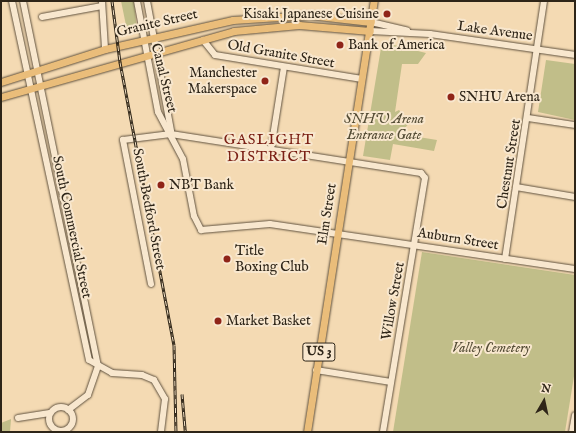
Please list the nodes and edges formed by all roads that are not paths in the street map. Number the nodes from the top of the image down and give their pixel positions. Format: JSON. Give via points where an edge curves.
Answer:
{"nodes":[{"id":1,"x":12,"y":1,"type":"edge"},
{"id":2,"x":23,"y":1,"type":"edge"},
{"id":3,"x":137,"y":1,"type":"edge"},
{"id":4,"x":147,"y":1,"type":"edge"},
{"id":5,"x":374,"y":1,"type":"edge"},
{"id":6,"x":544,"y":1,"type":"edge"},
{"id":7,"x":102,"y":3,"type":"edge"},
{"id":8,"x":42,"y":17,"type":"dead end"},
{"id":9,"x":371,"y":22,"type":"junction"},
{"id":10,"x":370,"y":31,"type":"junction"},
{"id":11,"x":412,"y":32,"type":"junction"},
{"id":12,"x":153,"y":38,"type":"junction"},
{"id":13,"x":143,"y":40,"type":"junction"},
{"id":14,"x":203,"y":40,"type":"junction"},
{"id":15,"x":105,"y":49,"type":"junction"},
{"id":16,"x":538,"y":50,"type":"junction"},
{"id":17,"x":156,"y":52,"type":"junction"},
{"id":18,"x":146,"y":55,"type":"junction"},
{"id":19,"x":575,"y":55,"type":"edge"},
{"id":20,"x":284,"y":67,"type":"junction"},
{"id":21,"x":36,"y":69,"type":"junction"},
{"id":22,"x":25,"y":73,"type":"junction"},
{"id":23,"x":362,"y":79,"type":"junction"},
{"id":24,"x":1,"y":82,"type":"edge"},
{"id":25,"x":38,"y":85,"type":"junction"},
{"id":26,"x":29,"y":88,"type":"junction"},
{"id":27,"x":1,"y":97,"type":"edge"},
{"id":28,"x":528,"y":118,"type":"junction"},
{"id":29,"x":575,"y":126,"type":"edge"},
{"id":30,"x":171,"y":134,"type":"junction"},
{"id":31,"x":271,"y":149,"type":"junction"},
{"id":32,"x":349,"y":161,"type":"junction"},
{"id":33,"x":516,"y":187,"type":"junction"},
{"id":34,"x":575,"y":197,"type":"edge"},
{"id":35,"x":201,"y":230,"type":"joint"},
{"id":36,"x":337,"y":233,"type":"junction"},
{"id":37,"x":414,"y":244,"type":"junction"},
{"id":38,"x":505,"y":259,"type":"junction"},
{"id":39,"x":575,"y":269,"type":"edge"},
{"id":40,"x":151,"y":284,"type":"dead end"},
{"id":41,"x":98,"y":366,"type":"junction"},
{"id":42,"x":316,"y":370,"type":"junction"},
{"id":43,"x":391,"y":382,"type":"junction"},
{"id":44,"x":68,"y":410,"type":"junction"},
{"id":45,"x":50,"y":413,"type":"junction"},
{"id":46,"x":575,"y":415,"type":"edge"},
{"id":47,"x":18,"y":418,"type":"dead end"},
{"id":48,"x":161,"y":432,"type":"edge"},
{"id":49,"x":307,"y":432,"type":"edge"},
{"id":50,"x":383,"y":432,"type":"edge"},
{"id":51,"x":572,"y":432,"type":"edge"}],
"edges":[{"from":1,"to":22,"type":"street","name":"South Commercial Street"},
{"from":2,"to":21,"type":"street","name":"South Commercial Street"},
{"from":3,"to":13,"type":"street","name":"Canal Street"},
{"from":4,"to":12,"type":"street","name":"Canal Street"},
{"from":5,"to":9,"type":"main road","name":"Elm Street","number":"US 3"},
{"from":6,"to":16,"type":"street","name":"Chestnut Street"},
{"from":7,"to":8,"type":"street"},
{"from":7,"to":15,"type":"street"},
{"from":9,"to":10,"type":"main road","name":"Elm Street","number":"US 3"},
{"from":9,"to":11,"type":"street","name":"Lake Avenue"},
{"from":9,"to":12,"type":"main road","name":"Granite Street","via":[[308,15],[263,17]]},
{"from":10,"to":11,"type":"street","name":"Lake Avenue"},
{"from":10,"to":14,"type":"main road","name":"Granite Street","via":[[312,25],[274,25]]},
{"from":10,"to":23,"type":"main road","name":"Elm Street","number":"US 3"},
{"from":11,"to":16,"type":"street","name":"Lake Avenue"},
{"from":12,"to":13,"type":"main road","name":"Granite Street"},
{"from":12,"to":17,"type":"street","name":"Canal Street"},
{"from":13,"to":15,"type":"main road","name":"Granite Street"},
{"from":13,"to":18,"type":"street","name":"Canal Street"},
{"from":14,"to":17,"type":"main road","name":"Granite Street"},
{"from":14,"to":20,"type":"street","name":"Old Granite Street","via":[[215,54]]},
{"from":15,"to":21,"type":"main road","name":"Granite Street"},
{"from":16,"to":19,"type":"street","name":"Lake Avenue"},
{"from":16,"to":28,"type":"street","name":"Chestnut Street"},
{"from":17,"to":18,"type":"main road","name":"Granite Street"},
{"from":17,"to":30,"type":"street","name":"Canal Street"},
{"from":18,"to":25,"type":"main road","name":"Granite Street"},
{"from":18,"to":30,"type":"street","name":"Canal Street","via":[[158,112]]},
{"from":20,"to":23,"type":"street","name":"Old Granite Street"},
{"from":20,"to":31,"type":"street"},
{"from":21,"to":22,"type":"main road","name":"Granite Street"},
{"from":21,"to":25,"type":"street","name":"South Commercial Street"},
{"from":22,"to":24,"type":"main road","name":"Granite Street"},
{"from":22,"to":26,"type":"street","name":"South Commercial Street"},
{"from":23,"to":32,"type":"main road","name":"Elm Street","number":"US 3"},
{"from":25,"to":26,"type":"main road","name":"Granite Street"},
{"from":25,"to":41,"type":"street","name":"South Commercial Street","via":[[60,165]]},
{"from":26,"to":27,"type":"main road","name":"Granite Street"},
{"from":26,"to":41,"type":"street","name":"South Commercial Street","via":[[85,344],[89,360]]},
{"from":28,"to":29,"type":"street"},
{"from":28,"to":33,"type":"street","name":"Chestnut Street"},
{"from":30,"to":31,"type":"street"},
{"from":30,"to":35,"type":"street","name":"Canal Street","via":[[183,159],[194,216]]},
{"from":30,"to":40,"type":"street","name":"South Bedford Street","via":[[123,140]]},
{"from":31,"to":32,"type":"street"},
{"from":32,"to":36,"type":"main road","name":"Elm Street","number":"US 3"},
{"from":32,"to":37,"type":"street","name":"Willow Street","via":[[424,174]]},
{"from":33,"to":34,"type":"street"},
{"from":33,"to":38,"type":"street","name":"Chestnut Street"},
{"from":35,"to":36,"type":"street","name":"Auburn Street","via":[[262,223]]},
{"from":36,"to":37,"type":"street","name":"Auburn Street"},
{"from":36,"to":42,"type":"main road","name":"Elm Street","number":"US 3"},
{"from":37,"to":38,"type":"street","name":"Auburn Street"},
{"from":37,"to":43,"type":"street","name":"Willow Street"},
{"from":38,"to":39,"type":"street","name":"Auburn Street"},
{"from":41,"to":44,"type":"street","via":[[88,395]]},
{"from":41,"to":48,"type":"street","via":[[112,373],[146,376],[158,384],[165,399]]},
{"from":42,"to":43,"type":"street"},
{"from":42,"to":49,"type":"main road","name":"Elm Street","number":"US 3"},
{"from":43,"to":50,"type":"street","name":"Willow Street"},
{"from":44,"to":45,"type":"street","via":[[59,408]]},
{"from":44,"to":45,"type":"street","via":[[73,420],[64,431],[51,427]]},
{"from":45,"to":47,"type":"street"},
{"from":46,"to":51,"type":"street"}]}
